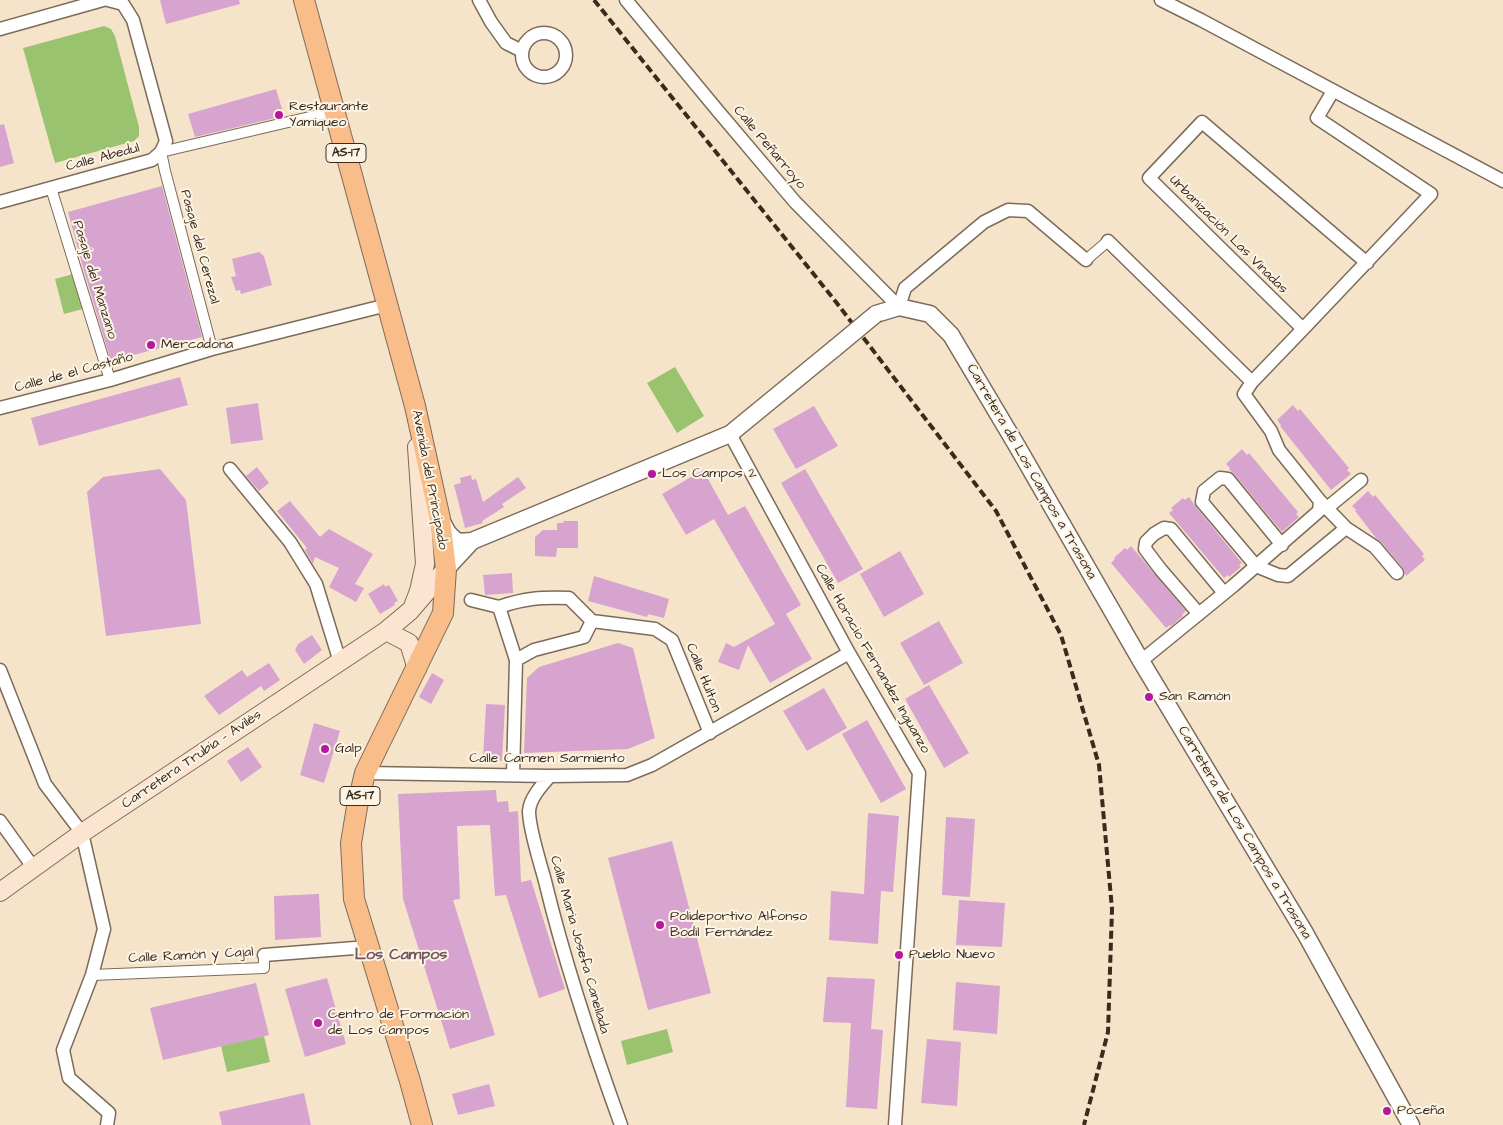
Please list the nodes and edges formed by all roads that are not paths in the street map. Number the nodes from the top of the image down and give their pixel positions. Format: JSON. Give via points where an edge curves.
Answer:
{"nodes":[{"id":1,"x":103,"y":0,"type":"edge"},
{"id":2,"x":108,"y":0,"type":"edge"},
{"id":3,"x":304,"y":0,"type":"edge"},
{"id":4,"x":479,"y":0,"type":"edge"},
{"id":5,"x":626,"y":0,"type":"edge"},
{"id":6,"x":1161,"y":0,"type":"edge"},
{"id":7,"x":126,"y":2,"type":"edge"},
{"id":8,"x":64,"y":6,"type":"edge"},
{"id":9,"x":0,"y":29,"type":"edge"},
{"id":10,"x":522,"y":51,"type":"dead end"},
{"id":11,"x":1333,"y":91,"type":"junction"},
{"id":12,"x":335,"y":111,"type":"junction"},
{"id":13,"x":161,"y":152,"type":"junction"},
{"id":14,"x":1503,"y":181,"type":"edge"},
{"id":15,"x":51,"y":188,"type":"junction"},
{"id":16,"x":0,"y":202,"type":"edge"},
{"id":17,"x":1108,"y":241,"type":"joint"},
{"id":18,"x":1086,"y":260,"type":"joint"},
{"id":19,"x":1367,"y":262,"type":"junction"},
{"id":20,"x":387,"y":305,"type":"junction"},
{"id":21,"x":899,"y":307,"type":"junction"},
{"id":22,"x":1303,"y":329,"type":"junction"},
{"id":23,"x":212,"y":349,"type":"junction"},
{"id":24,"x":110,"y":380,"type":"junction"},
{"id":25,"x":1252,"y":382,"type":"junction"},
{"id":26,"x":415,"y":406,"type":"junction"},
{"id":27,"x":0,"y":408,"type":"edge"},
{"id":28,"x":730,"y":434,"type":"junction"},
{"id":29,"x":230,"y":469,"type":"dead end"},
{"id":30,"x":1361,"y":480,"type":"dead end"},
{"id":31,"x":1324,"y":505,"type":"junction"},
{"id":32,"x":440,"y":519,"type":"junction"},
{"id":33,"x":1346,"y":528,"type":"junction"},
{"id":34,"x":472,"y":541,"type":"junction"},
{"id":35,"x":1282,"y":545,"type":"junction"},
{"id":36,"x":1256,"y":566,"type":"junction"},
{"id":37,"x":446,"y":570,"type":"junction"},
{"id":38,"x":1397,"y":573,"type":"dead end"},
{"id":39,"x":1224,"y":593,"type":"junction"},
{"id":40,"x":471,"y":600,"type":"dead end"},
{"id":41,"x":499,"y":608,"type":"junction"},
{"id":42,"x":410,"y":611,"type":"junction"},
{"id":43,"x":1199,"y":614,"type":"junction"},
{"id":44,"x":592,"y":621,"type":"junction"},
{"id":45,"x":386,"y":630,"type":"junction"},
{"id":46,"x":435,"y":632,"type":"junction"},
{"id":47,"x":849,"y":653,"type":"junction"},
{"id":48,"x":516,"y":660,"type":"junction"},
{"id":49,"x":1141,"y":661,"type":"junction"},
{"id":50,"x":340,"y":662,"type":"junction"},
{"id":51,"x":417,"y":668,"type":"junction"},
{"id":52,"x":0,"y":670,"type":"edge"},
{"id":53,"x":710,"y":733,"type":"junction"},
{"id":54,"x":365,"y":773,"type":"junction"},
{"id":55,"x":513,"y":775,"type":"junction"},
{"id":56,"x":550,"y":776,"type":"junction"},
{"id":57,"x":0,"y":821,"type":"edge"},
{"id":58,"x":82,"y":832,"type":"junction"},
{"id":59,"x":33,"y":867,"type":"junction"},
{"id":60,"x":0,"y":892,"type":"edge"},
{"id":61,"x":368,"y":948,"type":"junction"},
{"id":62,"x":264,"y":954,"type":"joint"},
{"id":63,"x":92,"y":975,"type":"junction"},
{"id":64,"x":107,"y":1125,"type":"edge"},
{"id":65,"x":422,"y":1125,"type":"edge"},
{"id":66,"x":621,"y":1125,"type":"edge"},
{"id":67,"x":894,"y":1125,"type":"edge"},
{"id":68,"x":1411,"y":1125,"type":"edge"}],
"edges":[{"from":1,"to":8,"type":"street"},
{"from":2,"to":7,"type":"street","name":"Calle Abedul"},
{"from":3,"to":12,"type":"main road","name":"Avenida del Principado","number":"AS-17"},
{"from":4,"to":10,"type":"street","via":[[506,43]]},
{"from":5,"to":21,"type":"street","name":"Calle Peñarroyo","via":[[795,202]]},
{"from":6,"to":11,"type":"street"},
{"from":7,"to":13,"type":"street","name":"Calle Abedul","via":[[166,141]]},
{"from":8,"to":9,"type":"street"},
{"from":11,"to":14,"type":"street"},
{"from":11,"to":19,"type":"street","via":[[1317,118],[1430,194]]},
{"from":12,"to":13,"type":"street"},
{"from":12,"to":20,"type":"main road","name":"Avenida del Principado","number":"AS-17"},
{"from":13,"to":15,"type":"street","name":"Calle Abedul","via":[[152,160]]},
{"from":13,"to":23,"type":"street","name":"Pasaje del Cerezal"},
{"from":15,"to":16,"type":"street","name":"Calle Abedul"},
{"from":15,"to":24,"type":"street","name":"Pasaje del Manzano"},
{"from":17,"to":18,"type":"street"},
{"from":17,"to":25,"type":"street"},
{"from":18,"to":21,"type":"street","via":[[1028,211],[1008,210],[984,222],[905,288]]},
{"from":19,"to":22,"type":"street"},
{"from":19,"to":22,"type":"street","name":"Urbanización Las Vinadas","via":[[1202,122],[1149,178]]},
{"from":20,"to":23,"type":"street","name":"Calle de el Castaño"},
{"from":20,"to":26,"type":"main road","name":"Avenida del Principado","number":"AS-17"},
{"from":21,"to":28,"type":"street","name":"Carretera de Los Campos a Trasona","bridge":true,"via":[[876,314]]},
{"from":21,"to":49,"type":"street","name":"Carretera de Los Campos a Trasona","via":[[930,314],[951,335]]},
{"from":22,"to":25,"type":"street"},
{"from":23,"to":24,"type":"street","name":"Calle de el Castaño"},
{"from":24,"to":27,"type":"street","name":"Calle de el Castaño"},
{"from":25,"to":31,"type":"street","via":[[1244,394],[1271,431],[1279,450]]},
{"from":26,"to":32,"type":"main road","name":"Avenida del Principado","number":"AS-17"},
{"from":26,"to":42,"type":"main road","via":[[424,564],[419,592]]},
{"from":28,"to":34,"type":"street","name":"Carretera de Los Campos a Trasona"},
{"from":28,"to":47,"type":"street","name":"Calle Horacio Fernandez Inguanzo"},
{"from":29,"to":50,"type":"street","via":[[290,542],[316,584]]},
{"from":30,"to":31,"type":"street"},
{"from":31,"to":33,"type":"street"},
{"from":31,"to":35,"type":"street"},
{"from":32,"to":34,"type":"street","via":[[458,542]]},
{"from":32,"to":37,"type":"main road","name":"Avenida del Principado","number":"AS-17"},
{"from":33,"to":36,"type":"street","via":[[1288,576]]},
{"from":33,"to":38,"type":"street","via":[[1375,547]]},
{"from":34,"to":37,"type":"street"},
{"from":35,"to":36,"type":"street"},
{"from":35,"to":36,"type":"street","via":[[1228,479],[1220,478],[1214,482],[1204,491],[1202,502]]},
{"from":36,"to":39,"type":"street"},
{"from":37,"to":42,"type":"main road","name":"Carretera Trubia - Avilés"},
{"from":37,"to":46,"type":"main road","name":"Avenida del Principado","number":"AS-17","via":[[442,613]]},
{"from":39,"to":43,"type":"street"},
{"from":39,"to":43,"type":"street","via":[[1171,529],[1164,528],[1154,534],[1146,542],[1146,550]]},
{"from":40,"to":41,"type":"street"},
{"from":41,"to":44,"type":"street","via":[[543,597],[569,598]]},
{"from":41,"to":48,"type":"street"},
{"from":42,"to":45,"type":"main road","name":"Carretera Trubia - Avilés"},
{"from":42,"to":46,"type":"main road","via":[[426,611],[433,618]]},
{"from":43,"to":49,"type":"street"},
{"from":44,"to":48,"type":"street","via":[[584,637],[534,650]]},
{"from":44,"to":53,"type":"street","name":"Calle Hulton","via":[[655,629],[672,640]]},
{"from":45,"to":50,"type":"main road","name":"Carretera Trubia - Avilés"},
{"from":45,"to":51,"type":"main road","via":[[409,643]]},
{"from":46,"to":51,"type":"main road","name":"Avenida del Principado","number":"AS-17"},
{"from":47,"to":53,"type":"street","name":"Calle Carmen Sarmiento"},
{"from":47,"to":67,"type":"street","name":"Calle Horacio Fernandez Inguanzo","via":[[919,773]]},
{"from":48,"to":55,"type":"street"},
{"from":49,"to":68,"type":"street","name":"Carretera de Los Campos a Trasona","via":[[1305,933]]},
{"from":50,"to":58,"type":"main road","name":"Carretera Trubia - Avilés"},
{"from":51,"to":54,"type":"main road","name":"Avenida del Principado","number":"AS-17"},
{"from":52,"to":58,"type":"street","via":[[45,784]]},
{"from":53,"to":56,"type":"street","name":"Calle Carmen Sarmiento","via":[[628,775]]},
{"from":54,"to":55,"type":"street","name":"Calle Carmen Sarmiento"},
{"from":54,"to":61,"type":"main road","name":"Avenida del Principado","number":"AS-17","via":[[351,843],[354,899]]},
{"from":55,"to":56,"type":"street","name":"Calle Carmen Sarmiento"},
{"from":56,"to":66,"type":"street","name":"Calle Maria Josefa Canellada","via":[[537,790],[529,810],[533,833],[587,1030]]},
{"from":57,"to":59,"type":"street"},
{"from":58,"to":59,"type":"main road","name":"Carretera Trubia - Avilés"},
{"from":58,"to":63,"type":"street","via":[[104,929]]},
{"from":59,"to":60,"type":"main road","name":"Carretera Trubia - Avilés"},
{"from":61,"to":62,"type":"street","name":"Calle Ramón y Cajal"},
{"from":61,"to":65,"type":"main road","name":"Avenida del Principado","number":"AS-17"},
{"from":62,"to":63,"type":"street","name":"Calle Ramón y Cajal","via":[[264,968]]},
{"from":63,"to":64,"type":"street","via":[[63,1050],[69,1078],[109,1113]]}]}
